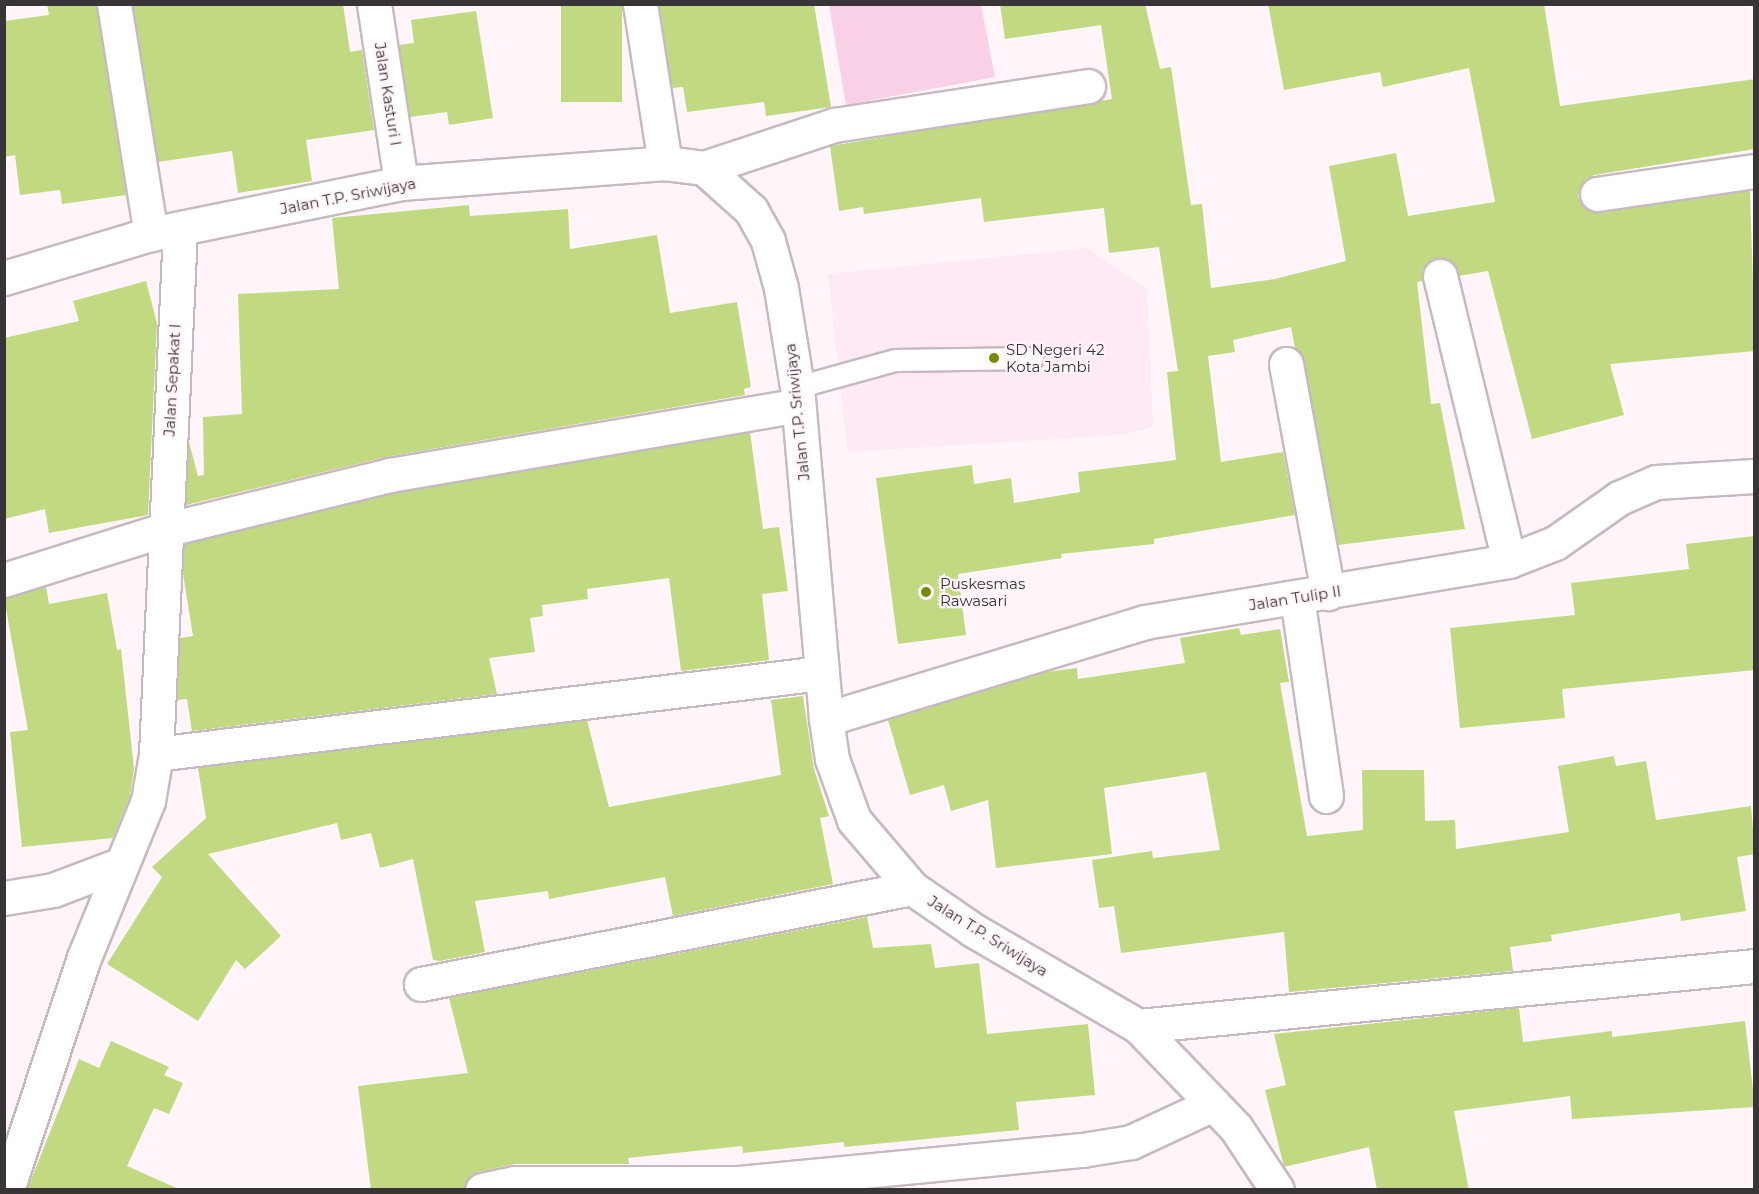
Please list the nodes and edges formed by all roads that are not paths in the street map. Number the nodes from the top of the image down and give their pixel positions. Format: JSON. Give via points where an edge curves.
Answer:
{"nodes":[{"id":1,"x":114,"y":4,"type":"edge"},
{"id":2,"x":374,"y":4,"type":"edge"},
{"id":3,"x":640,"y":4,"type":"edge"},
{"id":4,"x":1088,"y":86,"type":"dead end"},
{"id":5,"x":664,"y":163,"type":"junction"},
{"id":6,"x":704,"y":168,"type":"junction"},
{"id":7,"x":1755,"y":171,"type":"edge"},
{"id":8,"x":401,"y":183,"type":"junction"},
{"id":9,"x":1597,"y":194,"type":"dead end"},
{"id":10,"x":165,"y":232,"type":"junction"},
{"id":11,"x":1440,"y":276,"type":"dead end"},
{"id":12,"x":4,"y":278,"type":"edge"},
{"id":13,"x":1032,"y":358,"type":"dead end"},
{"id":14,"x":1286,"y":364,"type":"dead end"},
{"id":15,"x":798,"y":396,"type":"junction"},
{"id":16,"x":1755,"y":476,"type":"edge"},
{"id":17,"x":164,"y":530,"type":"junction"},
{"id":18,"x":1509,"y":561,"type":"junction"},
{"id":19,"x":4,"y":580,"type":"edge"},
{"id":20,"x":1313,"y":595,"type":"junction"},
{"id":21,"x":821,"y":673,"type":"junction"},
{"id":22,"x":826,"y":719,"type":"junction"},
{"id":23,"x":156,"y":754,"type":"junction"},
{"id":24,"x":1326,"y":796,"type":"dead end"},
{"id":25,"x":119,"y":866,"type":"junction"},
{"id":26,"x":912,"y":888,"type":"junction"},
{"id":27,"x":4,"y":898,"type":"edge"},
{"id":28,"x":1755,"y":966,"type":"edge"},
{"id":29,"x":421,"y":984,"type":"dead end"},
{"id":30,"x":1138,"y":1026,"type":"junction"},
{"id":31,"x":1213,"y":1104,"type":"junction"},
{"id":32,"x":7,"y":1190,"type":"edge"},
{"id":33,"x":482,"y":1190,"type":"edge"},
{"id":34,"x":1277,"y":1190,"type":"edge"}],
"edges":[{"from":1,"to":10,"type":"street","name":"Jalan Sepakat I"},
{"from":2,"to":8,"type":"street","name":"Jalan Kasturi I"},
{"from":3,"to":5,"type":"street"},
{"from":4,"to":6,"type":"street","via":[[834,126]]},
{"from":5,"to":6,"type":"street","name":"Jalan T.P. Sriwijaya"},
{"from":5,"to":8,"type":"street","name":"Jalan T.P. Sriwijaya"},
{"from":6,"to":15,"type":"street","name":"Jalan T.P. Sriwijaya","via":[[751,210],[768,241]]},
{"from":7,"to":9,"type":"street"},
{"from":8,"to":10,"type":"street","name":"Jalan T.P. Sriwijaya"},
{"from":10,"to":12,"type":"street","name":"Jalan T.P. Sriwijaya"},
{"from":10,"to":17,"type":"street","name":"Jalan Sepakat I"},
{"from":11,"to":18,"type":"street"},
{"from":13,"to":15,"type":"lane","via":[[895,360]]},
{"from":14,"to":20,"type":"street"},
{"from":15,"to":17,"type":"street","via":[[390,475]]},
{"from":15,"to":21,"type":"street","name":"Jalan T.P. Sriwijaya"},
{"from":16,"to":18,"type":"street","name":"Jalan Tulip II","via":[[1656,482],[1618,498],[1554,543]]},
{"from":17,"to":19,"type":"street"},
{"from":17,"to":23,"type":"street","name":"Jalan Sepakat I"},
{"from":18,"to":20,"type":"street","name":"Jalan Tulip II"},
{"from":20,"to":22,"type":"street","name":"Jalan Tulip II","via":[[1145,622]]},
{"from":20,"to":24,"type":"street"},
{"from":21,"to":22,"type":"street","name":"Jalan T.P. Sriwijaya"},
{"from":21,"to":23,"type":"street"},
{"from":22,"to":26,"type":"street","name":"Jalan T.P. Sriwijaya","via":[[832,759],[854,820]]},
{"from":23,"to":25,"type":"street","name":"Jalan Sepakat I","via":[[138,833]]},
{"from":25,"to":27,"type":"street","via":[[53,890]]},
{"from":25,"to":32,"type":"street","name":"Jalan Sepakat I"},
{"from":26,"to":29,"type":"street"},
{"from":26,"to":30,"type":"street","name":"Jalan T.P. Sriwijaya","via":[[973,930]]},
{"from":28,"to":30,"type":"street"},
{"from":30,"to":31,"type":"street","name":"Jalan T.P. Sriwijaya"},
{"from":31,"to":33,"type":"street","via":[[1131,1142],[1082,1150],[739,1183],[515,1183]]},
{"from":31,"to":34,"type":"street","name":"Jalan T.P. Sriwijaya","via":[[1236,1128]]}]}
